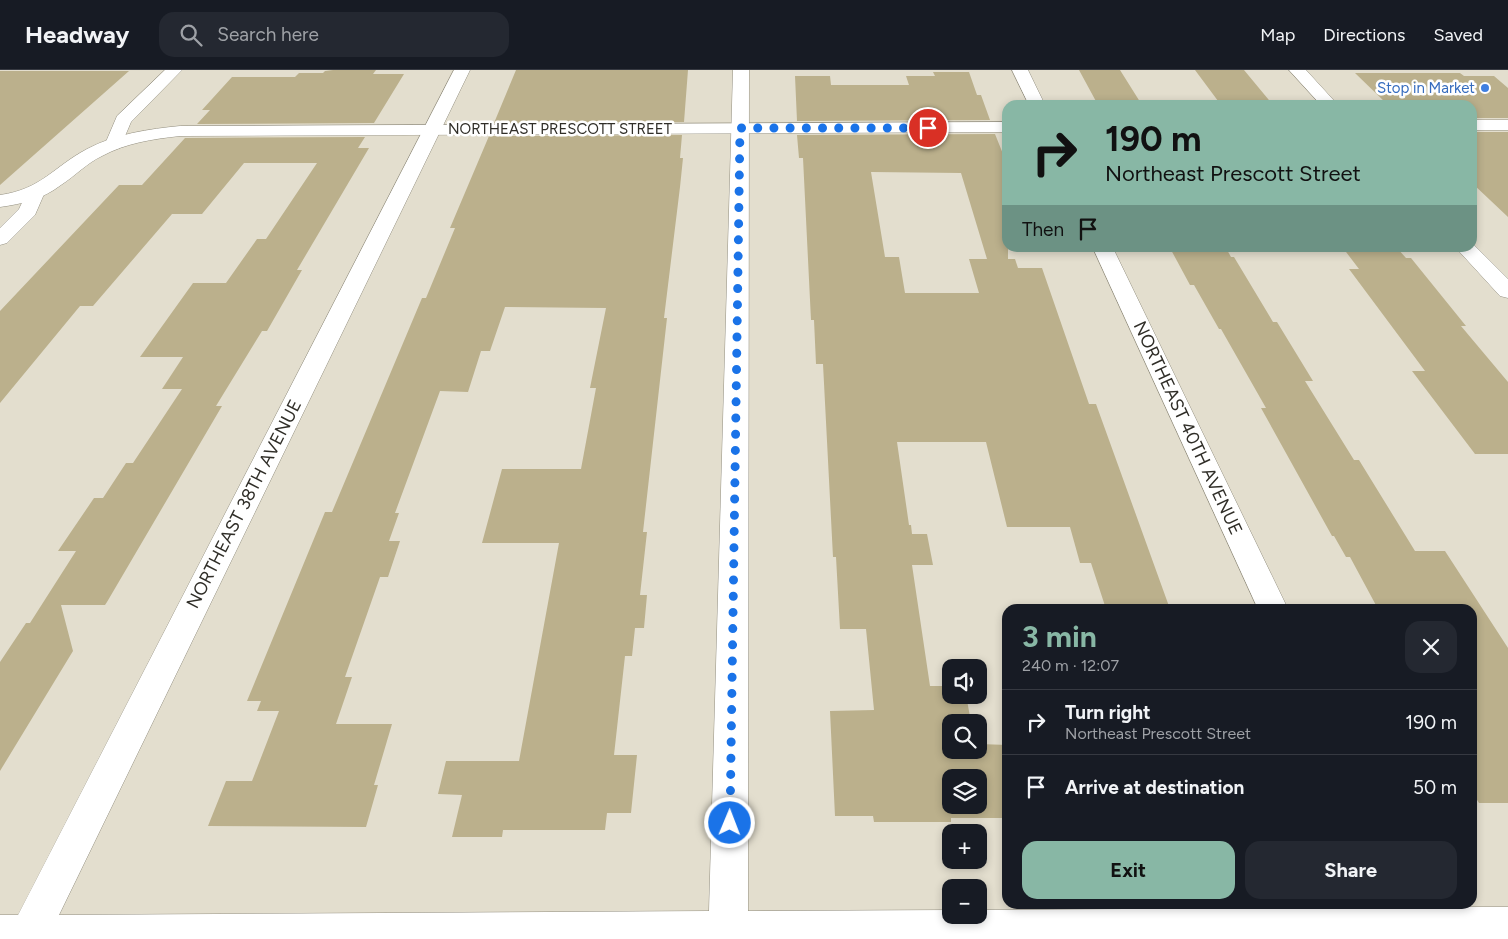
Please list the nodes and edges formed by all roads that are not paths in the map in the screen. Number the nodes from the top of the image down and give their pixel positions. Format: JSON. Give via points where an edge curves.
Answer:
{"nodes":[{"id":1,"x":174,"y":70,"type":"edge"},
{"id":2,"x":462,"y":70,"type":"edge"},
{"id":3,"x":741,"y":70,"type":"edge"},
{"id":4,"x":1020,"y":70,"type":"edge"},
{"id":5,"x":1297,"y":70,"type":"edge"},
{"id":6,"x":1034,"y":100,"type":"edge"},
{"id":7,"x":1325,"y":100,"type":"edge"},
{"id":8,"x":1477,"y":125,"type":"edge"},
{"id":9,"x":1508,"y":125,"type":"edge"},
{"id":10,"x":1002,"y":127,"type":"edge"},
{"id":11,"x":740,"y":128,"type":"junction"},
{"id":12,"x":431,"y":130,"type":"junction"},
{"id":13,"x":114,"y":144,"type":"junction"},
{"id":14,"x":36,"y":192,"type":"junction"},
{"id":15,"x":0,"y":201,"type":"edge"},
{"id":16,"x":0,"y":239,"type":"edge"},
{"id":17,"x":1105,"y":252,"type":"edge"},
{"id":18,"x":1470,"y":252,"type":"edge"},
{"id":19,"x":1508,"y":291,"type":"edge"},
{"id":20,"x":1272,"y":604,"type":"edge"},
{"id":21,"x":1421,"y":923,"type":"edge"},
{"id":22,"x":1508,"y":926,"type":"edge"},
{"id":23,"x":728,"y":935,"type":"edge"},
{"id":24,"x":19,"y":937,"type":"edge"}],
"edges":[{"from":1,"to":13,"type":"street","via":[[123,120]]},
{"from":2,"to":12,"type":"street","name":"NORTHEAST 38TH AVENUE"},
{"from":3,"to":11,"type":"street"},
{"from":4,"to":6,"type":"street"},
{"from":5,"to":7,"type":"street"},
{"from":8,"to":9,"type":"street"},
{"from":10,"to":11,"type":"street","name":"NORTHEAST PRESCOTT STREET"},
{"from":11,"to":12,"type":"street","name":"NORTHEAST PRESCOTT STREET"},
{"from":11,"to":23,"type":"street"},
{"from":12,"to":13,"type":"street","name":"NORTHEAST PRESCOTT STREET","via":[[193,130],[145,135]]},
{"from":12,"to":24,"type":"street","name":"NORTHEAST 38TH AVENUE"},
{"from":13,"to":14,"type":"street","name":"NORTHEAST PRESCOTT STREET","via":[[80,161]]},
{"from":14,"to":15,"type":"street"},
{"from":14,"to":16,"type":"street","via":[[28,211]]},
{"from":17,"to":20,"type":"street","name":"NORTHEAST 40TH AVENUE"},
{"from":18,"to":19,"type":"street"},
{"from":21,"to":22,"type":"street"},
{"from":21,"to":23,"type":"street"},
{"from":23,"to":24,"type":"street"}]}
